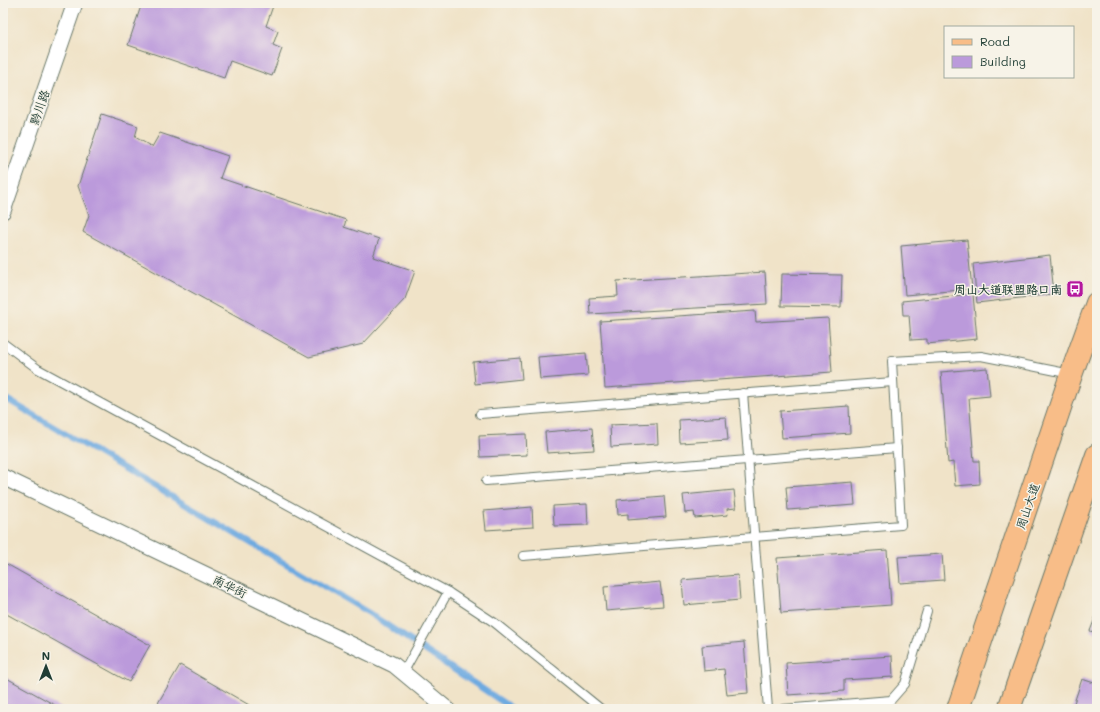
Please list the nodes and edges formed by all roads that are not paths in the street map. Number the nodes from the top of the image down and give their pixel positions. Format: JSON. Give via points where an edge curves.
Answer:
{"nodes":[{"id":1,"x":75,"y":3,"type":"edge"},
{"id":2,"x":3,"y":212,"type":"edge"},
{"id":3,"x":1097,"y":303,"type":"edge"},
{"id":4,"x":3,"y":343,"type":"edge"},
{"id":5,"x":1072,"y":375,"type":"junction"},
{"id":6,"x":893,"y":382,"type":"junction"},
{"id":7,"x":743,"y":393,"type":"junction"},
{"id":8,"x":480,"y":414,"type":"dead end"},
{"id":9,"x":897,"y":448,"type":"junction"},
{"id":10,"x":1097,"y":454,"type":"edge"},
{"id":11,"x":748,"y":460,"type":"junction"},
{"id":12,"x":3,"y":476,"type":"edge"},
{"id":13,"x":486,"y":481,"type":"dead end"},
{"id":14,"x":754,"y":537,"type":"junction"},
{"id":15,"x":523,"y":556,"type":"dead end"},
{"id":16,"x":448,"y":592,"type":"junction"},
{"id":17,"x":927,"y":611,"type":"dead end"},
{"id":18,"x":403,"y":673,"type":"junction"},
{"id":19,"x":447,"y":709,"type":"edge"},
{"id":20,"x":601,"y":709,"type":"edge"},
{"id":21,"x":768,"y":709,"type":"edge"},
{"id":22,"x":783,"y":709,"type":"edge"},
{"id":23,"x":958,"y":709,"type":"edge"},
{"id":24,"x":1009,"y":709,"type":"edge"}],
"edges":[{"from":1,"to":2,"type":"street","name":"黔川路"},
{"from":3,"to":5,"type":"main road","name":"周山大道"},
{"from":4,"to":16,"type":"lane","via":[[38,369]]},
{"from":5,"to":6,"type":"lane","via":[[981,356],[892,361]]},
{"from":5,"to":23,"type":"main road","name":"周山大道"},
{"from":6,"to":7,"type":"lane"},
{"from":6,"to":9,"type":"lane"},
{"from":7,"to":8,"type":"lane"},
{"from":7,"to":11,"type":"lane"},
{"from":9,"to":11,"type":"lane"},
{"from":9,"to":14,"type":"lane","via":[[901,525]]},
{"from":10,"to":24,"type":"main road"},
{"from":11,"to":13,"type":"lane"},
{"from":11,"to":14,"type":"lane"},
{"from":12,"to":18,"type":"street","name":"南华街","via":[[394,665]]},
{"from":14,"to":15,"type":"lane"},
{"from":14,"to":21,"type":"lane"},
{"from":16,"to":18,"type":"lane"},
{"from":16,"to":20,"type":"lane","via":[[495,623]]},
{"from":17,"to":22,"type":"lane","via":[[906,684],[891,700]]},
{"from":18,"to":19,"type":"street","name":"南华街"}]}
